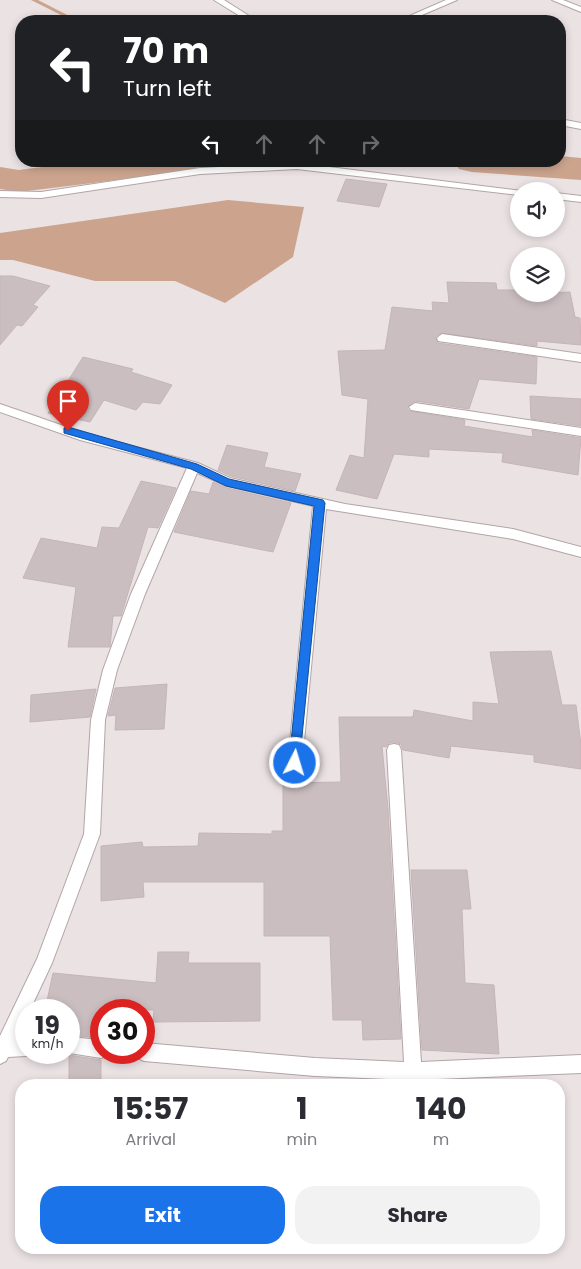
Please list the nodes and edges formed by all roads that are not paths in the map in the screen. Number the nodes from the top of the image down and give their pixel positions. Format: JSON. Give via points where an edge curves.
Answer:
{"nodes":[{"id":1,"x":218,"y":0,"type":"edge"},
{"id":2,"x":452,"y":0,"type":"edge"},
{"id":3,"x":556,"y":0,"type":"edge"},
{"id":4,"x":581,"y":10,"type":"edge"},
{"id":5,"x":243,"y":15,"type":"edge"},
{"id":6,"x":416,"y":15,"type":"edge"},
{"id":7,"x":566,"y":123,"type":"edge"},
{"id":8,"x":581,"y":126,"type":"edge"},
{"id":9,"x":278,"y":167,"type":"edge"},
{"id":10,"x":306,"y":167,"type":"edge"},
{"id":11,"x":510,"y":191,"type":"edge"},
{"id":12,"x":0,"y":194,"type":"edge"},
{"id":13,"x":565,"y":197,"type":"edge"},
{"id":14,"x":581,"y":199,"type":"edge"},
{"id":15,"x":442,"y":338,"type":"dead end"},
{"id":16,"x":581,"y":358,"type":"edge"},
{"id":17,"x":415,"y":407,"type":"dead end"},
{"id":18,"x":0,"y":408,"type":"edge"},
{"id":19,"x":581,"y":432,"type":"edge"},
{"id":20,"x":194,"y":466,"type":"junction"},
{"id":21,"x":320,"y":503,"type":"junction"},
{"id":22,"x":581,"y":552,"type":"edge"},
{"id":23,"x":394,"y":750,"type":"dead end"},
{"id":24,"x":295,"y":763,"type":"dead end"},
{"id":25,"x":15,"y":1049,"type":"edge"},
{"id":26,"x":2,"y":1052,"type":"edge"},
{"id":27,"x":155,"y":1053,"type":"edge"},
{"id":28,"x":581,"y":1064,"type":"edge"},
{"id":29,"x":413,"y":1071,"type":"junction"}],
"edges":[{"from":1,"to":5,"type":"street"},
{"from":2,"to":6,"type":"street"},
{"from":3,"to":4,"type":"street"},
{"from":7,"to":8,"type":"street"},
{"from":9,"to":12,"type":"street","via":[[200,171],[42,195]]},
{"from":10,"to":11,"type":"street"},
{"from":13,"to":14,"type":"street"},
{"from":15,"to":16,"type":"street"},
{"from":17,"to":19,"type":"street"},
{"from":18,"to":20,"type":"street","via":[[84,436]]},
{"from":20,"to":21,"type":"street","via":[[226,482]]},
{"from":20,"to":26,"type":"street","via":[[138,594],[110,670],[98,720],[92,834],[44,963]]},
{"from":21,"to":22,"type":"street","via":[[513,534]]},
{"from":21,"to":24,"type":"street"},
{"from":23,"to":29,"type":"street"},
{"from":25,"to":26,"type":"street"},
{"from":27,"to":29,"type":"street","via":[[315,1067]]},
{"from":28,"to":29,"type":"street"}]}
